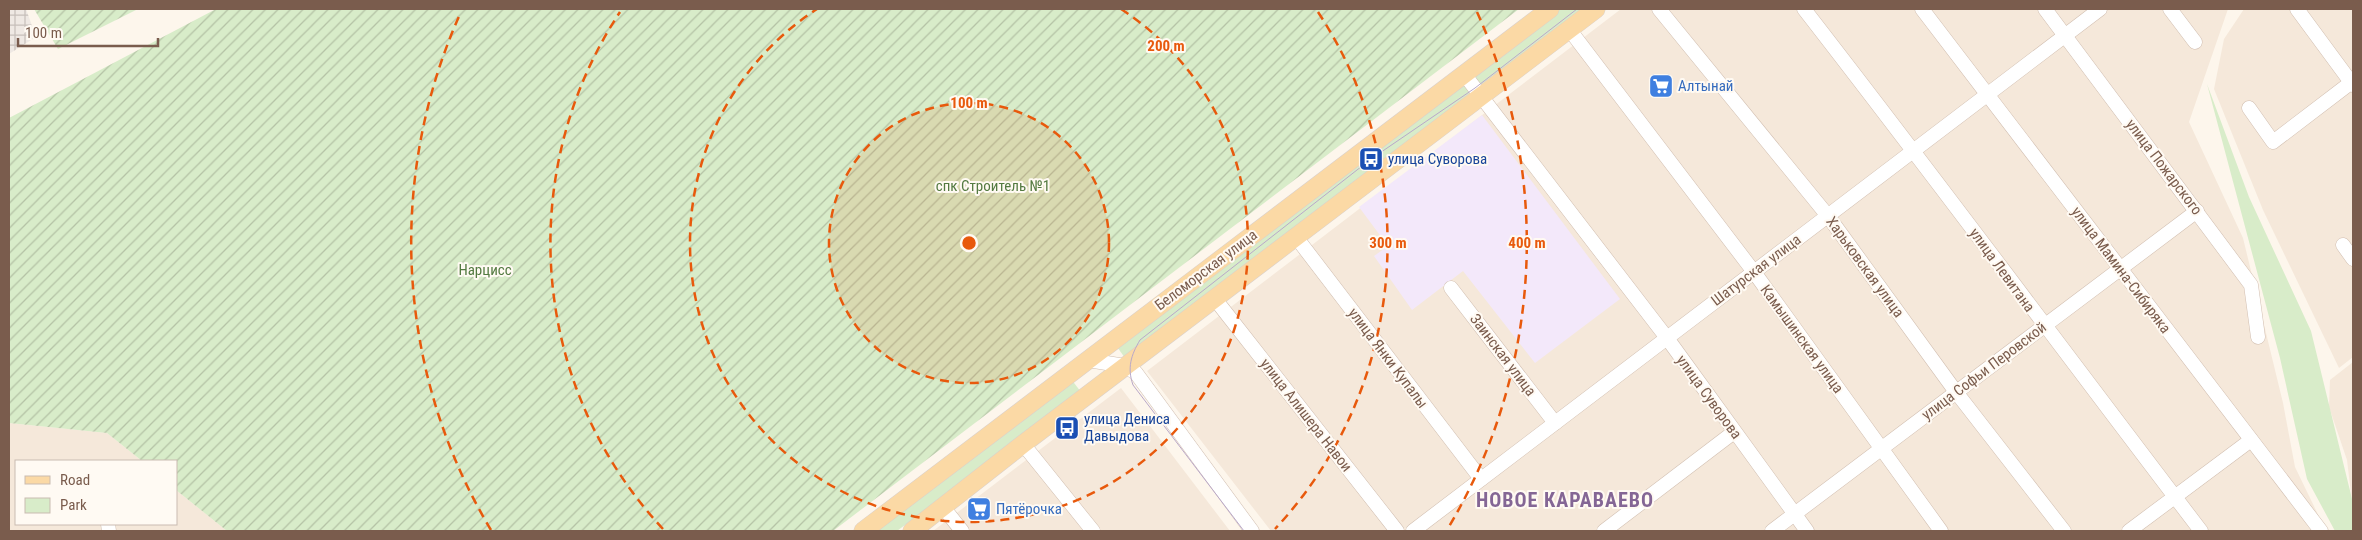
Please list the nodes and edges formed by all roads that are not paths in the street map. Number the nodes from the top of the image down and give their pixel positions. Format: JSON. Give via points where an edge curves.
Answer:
{"nodes":[{"id":1,"x":1550,"y":9,"type":"edge"},
{"id":2,"x":1596,"y":9,"type":"edge"},
{"id":3,"x":1659,"y":9,"type":"edge"},
{"id":4,"x":1804,"y":9,"type":"edge"},
{"id":5,"x":1922,"y":9,"type":"edge"},
{"id":6,"x":2044,"y":9,"type":"edge"},
{"id":7,"x":2100,"y":9,"type":"edge"},
{"id":8,"x":2170,"y":9,"type":"edge"},
{"id":9,"x":2297,"y":9,"type":"edge"},
{"id":10,"x":1569,"y":29,"type":"junction"},
{"id":11,"x":2065,"y":36,"type":"junction"},
{"id":12,"x":2195,"y":42,"type":"dead end"},
{"id":13,"x":1464,"y":74,"type":"junction"},
{"id":14,"x":2352,"y":83,"type":"edge"},
{"id":15,"x":1988,"y":94,"type":"junction"},
{"id":16,"x":1481,"y":96,"type":"junction"},
{"id":17,"x":2249,"y":108,"type":"dead end"},
{"id":18,"x":1914,"y":150,"type":"junction"},
{"id":19,"x":2197,"y":210,"type":"junction"},
{"id":20,"x":1828,"y":216,"type":"junction"},
{"id":21,"x":1296,"y":237,"type":"junction"},
{"id":22,"x":2343,"y":245,"type":"dead end"},
{"id":23,"x":2353,"y":259,"type":"edge"},
{"id":24,"x":2119,"y":269,"type":"junction"},
{"id":25,"x":1754,"y":272,"type":"junction"},
{"id":26,"x":1451,"y":288,"type":"dead end"},
{"id":27,"x":1215,"y":298,"type":"junction"},
{"id":28,"x":2044,"y":326,"type":"junction"},
{"id":29,"x":2258,"y":337,"type":"dead end"},
{"id":30,"x":1667,"y":338,"type":"junction"},
{"id":31,"x":1088,"y":360,"type":"junction"},
{"id":32,"x":1125,"y":366,"type":"junction"},
{"id":33,"x":1956,"y":392,"type":"junction"},
{"id":34,"x":1555,"y":423,"type":"junction"},
{"id":35,"x":1734,"y":432,"type":"junction"},
{"id":36,"x":2250,"y":440,"type":"junction"},
{"id":37,"x":1023,"y":444,"type":"junction"},
{"id":38,"x":1881,"y":448,"type":"junction"},
{"id":39,"x":1481,"y":480,"type":"junction"},
{"id":40,"x":2175,"y":497,"type":"junction"},
{"id":41,"x":944,"y":507,"type":"junction"},
{"id":42,"x":1794,"y":514,"type":"junction"},
{"id":43,"x":863,"y":531,"type":"edge"},
{"id":44,"x":912,"y":531,"type":"edge"},
{"id":45,"x":962,"y":531,"type":"edge"},
{"id":46,"x":1093,"y":531,"type":"edge"},
{"id":47,"x":1252,"y":531,"type":"edge"},
{"id":48,"x":1397,"y":531,"type":"edge"},
{"id":49,"x":1412,"y":531,"type":"edge"},
{"id":50,"x":1604,"y":531,"type":"edge"},
{"id":51,"x":1772,"y":531,"type":"edge"},
{"id":52,"x":1807,"y":531,"type":"edge"},
{"id":53,"x":1941,"y":531,"type":"edge"},
{"id":54,"x":2064,"y":531,"type":"edge"},
{"id":55,"x":2130,"y":531,"type":"edge"},
{"id":56,"x":2201,"y":531,"type":"edge"},
{"id":57,"x":2321,"y":531,"type":"edge"}],
"edges":[{"from":1,"to":13,"type":"main road","name":"Беломорская улица"},
{"from":2,"to":10,"type":"main road","name":"Беломорская улица"},
{"from":3,"to":20,"type":"street","name":"Харьковская улица"},
{"from":4,"to":18,"type":"street","name":"улица Левитана"},
{"from":5,"to":15,"type":"street","name":"улица Мамина-Сибиряка"},
{"from":6,"to":11,"type":"street","name":"улица Пожарского"},
{"from":7,"to":11,"type":"street","name":"Шатурская улица"},
{"from":8,"to":12,"type":"street"},
{"from":9,"to":14,"type":"street"},
{"from":10,"to":16,"type":"main road","name":"Беломорская улица"},
{"from":10,"to":25,"type":"street","name":"Камышинская улица"},
{"from":11,"to":15,"type":"street","name":"Шатурская улица"},
{"from":11,"to":19,"type":"street","name":"улица Пожарского"},
{"from":13,"to":16,"type":"street","name":"улица Суворова"},
{"from":13,"to":31,"type":"main road","name":"Беломорская улица"},
{"from":14,"to":17,"type":"street","via":[[2273,142]]},
{"from":15,"to":18,"type":"street","name":"Шатурская улица"},
{"from":15,"to":24,"type":"street","name":"улица Мамина-Сибиряка"},
{"from":16,"to":21,"type":"main road","name":"Беломорская улица"},
{"from":16,"to":30,"type":"street","name":"улица Суворова"},
{"from":18,"to":20,"type":"street","name":"Шатурская улица"},
{"from":18,"to":28,"type":"street","name":"улица Левитана"},
{"from":19,"to":24,"type":"street","name":"улица Софьи Перовской"},
{"from":19,"to":29,"type":"street","name":"улица Пожарского","via":[[2251,285]]},
{"from":20,"to":25,"type":"street","name":"Шатурская улица"},
{"from":20,"to":33,"type":"street","name":"Харьковская улица"},
{"from":21,"to":27,"type":"main road","name":"Беломорская улица"},
{"from":21,"to":39,"type":"street","name":"улица Янки Купалы"},
{"from":22,"to":23,"type":"street"},
{"from":24,"to":28,"type":"street","name":"улица Софьи Перовской"},
{"from":24,"to":36,"type":"street","name":"улица Мамина-Сибиряка"},
{"from":25,"to":30,"type":"street","name":"Шатурская улица"},
{"from":25,"to":38,"type":"street","name":"Камышинская улица"},
{"from":26,"to":34,"type":"street","name":"Заинская улица"},
{"from":27,"to":32,"type":"main road","name":"Беломорская улица"},
{"from":27,"to":48,"type":"street","name":"улица Алишера Навои"},
{"from":28,"to":33,"type":"street","name":"улица Софьи Перовской"},
{"from":28,"to":40,"type":"street","name":"улица Левитана"},
{"from":30,"to":34,"type":"street","name":"Шатурская улица"},
{"from":30,"to":35,"type":"street","name":"улица Суворова"},
{"from":31,"to":32,"type":"street"},
{"from":31,"to":43,"type":"main road","name":"Беломорская улица"},
{"from":32,"to":37,"type":"main road","name":"Беломорская улица"},
{"from":32,"to":47,"type":"street","via":[[1136,373]]},
{"from":33,"to":38,"type":"street","name":"улица Софьи Перовской"},
{"from":33,"to":54,"type":"street","name":"Харьковская улица"},
{"from":34,"to":39,"type":"street","name":"Шатурская улица"},
{"from":35,"to":42,"type":"street","name":"улица Суворова"},
{"from":35,"to":50,"type":"street"},
{"from":36,"to":40,"type":"street"},
{"from":36,"to":57,"type":"street","name":"улица Мамина-Сибиряка"},
{"from":37,"to":41,"type":"main road","name":"Беломорская улица"},
{"from":37,"to":46,"type":"street"},
{"from":38,"to":42,"type":"street","name":"улица Софьи Перовской"},
{"from":38,"to":53,"type":"street","name":"Камышинская улица"},
{"from":39,"to":49,"type":"street","name":"Шатурская улица"},
{"from":40,"to":55,"type":"street"},
{"from":40,"to":56,"type":"street","name":"улица Левитана"},
{"from":41,"to":44,"type":"main road","name":"Беломорская улица"},
{"from":41,"to":45,"type":"street"},
{"from":42,"to":51,"type":"street","name":"улица Софьи Перовской"},
{"from":42,"to":52,"type":"street","name":"улица Суворова"}]}
